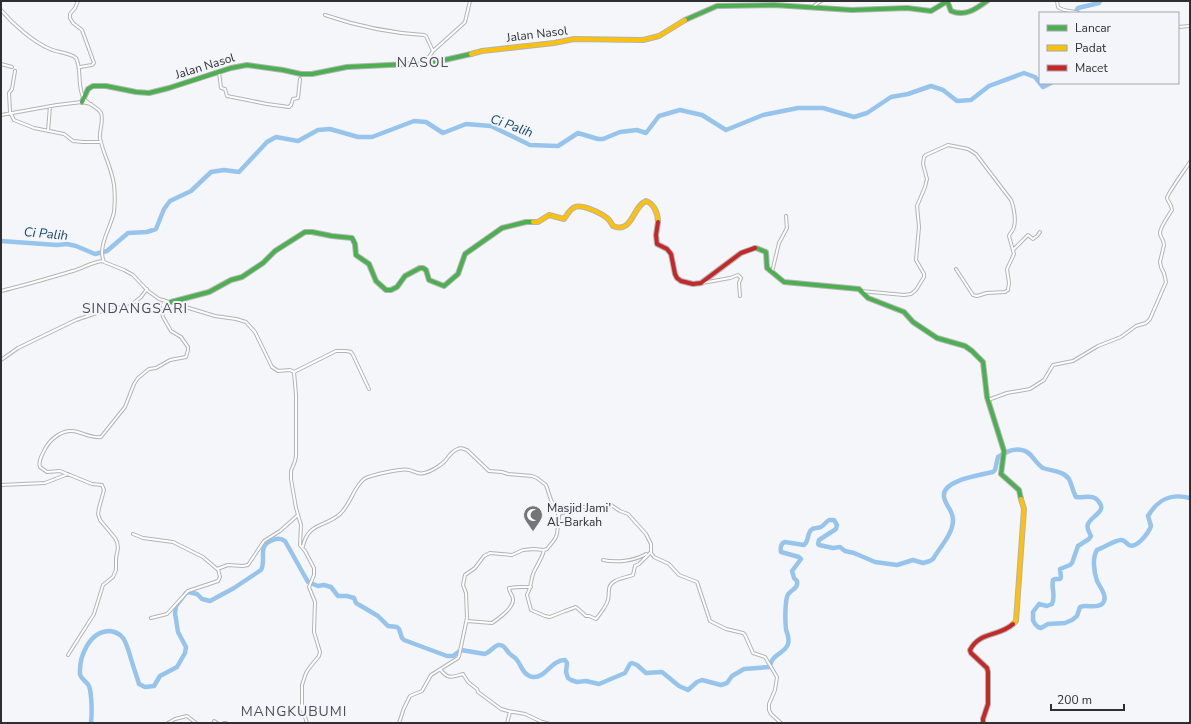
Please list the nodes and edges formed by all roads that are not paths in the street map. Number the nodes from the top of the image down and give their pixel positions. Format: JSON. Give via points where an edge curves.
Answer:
{"nodes":[{"id":1,"x":78,"y":1,"type":"edge"},
{"id":2,"x":470,"y":1,"type":"edge"},
{"id":3,"x":821,"y":1,"type":"edge"},
{"id":4,"x":1057,"y":1,"type":"edge"},
{"id":5,"x":984,"y":2,"type":"edge"},
{"id":6,"x":814,"y":8,"type":"junction"},
{"id":7,"x":1,"y":10,"type":"edge"},
{"id":8,"x":1077,"y":12,"type":"edge"},
{"id":9,"x":325,"y":15,"type":"dead end"},
{"id":10,"x":1190,"y":26,"type":"edge"},
{"id":11,"x":1179,"y":27,"type":"edge"},
{"id":12,"x":433,"y":50,"type":"junction"},
{"id":13,"x":1,"y":64,"type":"edge"},
{"id":14,"x":424,"y":64,"type":"junction"},
{"id":15,"x":12,"y":67,"type":"dead end"},
{"id":16,"x":80,"y":67,"type":"junction"},
{"id":17,"x":15,"y":71,"type":"dead end"},
{"id":18,"x":218,"y":72,"type":"junction"},
{"id":19,"x":300,"y":79,"type":"dead end"},
{"id":20,"x":83,"y":100,"type":"junction"},
{"id":21,"x":50,"y":106,"type":"junction"},
{"id":22,"x":10,"y":112,"type":"junction"},
{"id":23,"x":1,"y":115,"type":"edge"},
{"id":24,"x":48,"y":131,"type":"junction"},
{"id":25,"x":101,"y":142,"type":"junction"},
{"id":26,"x":1190,"y":162,"type":"edge"},
{"id":27,"x":786,"y":216,"type":"dead end"},
{"id":28,"x":1040,"y":232,"type":"dead end"},
{"id":29,"x":1013,"y":250,"type":"junction"},
{"id":30,"x":103,"y":260,"type":"junction"},
{"id":31,"x":956,"y":269,"type":"dead end"},
{"id":32,"x":772,"y":272,"type":"junction"},
{"id":33,"x":701,"y":282,"type":"junction"},
{"id":34,"x":147,"y":289,"type":"junction"},
{"id":35,"x":1,"y":291,"type":"edge"},
{"id":36,"x":861,"y":291,"type":"junction"},
{"id":37,"x":740,"y":296,"type":"dead end"},
{"id":38,"x":164,"y":300,"type":"junction"},
{"id":39,"x":171,"y":302,"type":"junction"},
{"id":40,"x":1,"y":360,"type":"edge"},
{"id":41,"x":294,"y":372,"type":"junction"},
{"id":42,"x":369,"y":389,"type":"dead end"},
{"id":43,"x":988,"y":400,"type":"junction"},
{"id":44,"x":68,"y":474,"type":"junction"},
{"id":45,"x":1,"y":485,"type":"edge"},
{"id":46,"x":558,"y":514,"type":"junction"},
{"id":47,"x":298,"y":515,"type":"junction"},
{"id":48,"x":133,"y":534,"type":"dead end"},
{"id":49,"x":302,"y":547,"type":"junction"},
{"id":50,"x":544,"y":550,"type":"junction"},
{"id":51,"x":651,"y":552,"type":"junction"},
{"id":52,"x":603,"y":560,"type":"dead end"},
{"id":53,"x":218,"y":569,"type":"junction"},
{"id":54,"x":531,"y":588,"type":"junction"},
{"id":55,"x":151,"y":618,"type":"dead end"},
{"id":56,"x":467,"y":621,"type":"junction"},
{"id":57,"x":68,"y":654,"type":"dead end"},
{"id":58,"x":440,"y":669,"type":"junction"},
{"id":59,"x":510,"y":712,"type":"junction"},
{"id":60,"x":214,"y":721,"type":"dead end"},
{"id":61,"x":168,"y":723,"type":"edge"},
{"id":62,"x":196,"y":723,"type":"edge"},
{"id":63,"x":217,"y":723,"type":"edge"},
{"id":64,"x":307,"y":723,"type":"edge"},
{"id":65,"x":399,"y":723,"type":"edge"},
{"id":66,"x":507,"y":723,"type":"edge"},
{"id":67,"x":547,"y":723,"type":"edge"},
{"id":68,"x":781,"y":723,"type":"edge"},
{"id":69,"x":983,"y":723,"type":"edge"}],
"edges":[{"from":1,"to":16,"type":"street","via":[[70,18],[82,30],[94,63]]},
{"from":2,"to":12,"type":"street","via":[[465,22]]},
{"from":3,"to":6,"type":"street"},
{"from":4,"to":8,"type":"street","via":[[1058,7],[1062,10]]},
{"from":5,"to":6,"type":"street","name":"Jalan Nasol","via":[[965,14],[951,11],[946,2],[934,11],[907,8]]},
{"from":6,"to":14,"type":"street","name":"Jalan Nasol","via":[[774,5],[717,6],[686,19],[651,39],[574,39],[482,51]]},
{"from":7,"to":16,"type":"street","via":[[16,26],[39,43],[74,56]]},
{"from":9,"to":12,"type":"street","via":[[385,31],[424,35]]},
{"from":10,"to":11,"type":"street"},
{"from":12,"to":14,"type":"street"},
{"from":13,"to":15,"type":"street"},
{"from":14,"to":18,"type":"street","name":"Jalan Nasol","via":[[347,67],[312,74],[247,65]]},
{"from":16,"to":20,"type":"street"},
{"from":17,"to":22,"type":"street","via":[[9,94]]},
{"from":18,"to":19,"type":"street","via":[[221,88],[225,89],[227,96],[289,107],[293,99],[298,98]]},
{"from":18,"to":20,"type":"street","name":"Jalan Nasol","via":[[152,93],[95,86],[89,88]]},
{"from":20,"to":21,"type":"street"},
{"from":20,"to":25,"type":"street","via":[[92,104],[101,114]]},
{"from":21,"to":22,"type":"street"},
{"from":21,"to":24,"type":"street"},
{"from":22,"to":23,"type":"street"},
{"from":22,"to":24,"type":"street","via":[[15,120],[31,128]]},
{"from":24,"to":25,"type":"street","via":[[64,134],[73,141]]},
{"from":25,"to":30,"type":"street","via":[[112,174],[115,198],[113,216],[102,245]]},
{"from":26,"to":43,"type":"street","via":[[1168,195],[1172,210],[1160,233],[1164,245],[1160,264],[1166,282],[1150,319],[1073,361],[1052,365],[1044,380],[1030,389]]},
{"from":27,"to":32,"type":"street","via":[[787,228],[778,244]]},
{"from":28,"to":29,"type":"street","via":[[1032,239],[1028,235]]},
{"from":29,"to":31,"type":"street","via":[[1007,269],[1009,288],[1005,292],[975,296]]},
{"from":29,"to":36,"type":"street","via":[[1009,236],[1015,221],[1011,200],[973,152],[950,145],[944,146],[926,155],[923,160],[927,180],[917,206],[919,226],[916,260],[924,279],[914,292],[906,295]]},
{"from":30,"to":34,"type":"street","via":[[128,272]]},
{"from":30,"to":35,"type":"street"},
{"from":32,"to":33,"type":"street","via":[[766,265],[766,252],[753,248],[738,254]]},
{"from":32,"to":36,"type":"street","via":[[788,282],[856,288]]},
{"from":33,"to":37,"type":"street","via":[[738,275],[741,278]]},
{"from":33,"to":39,"type":"street","via":[[685,282],[676,277],[668,249],[656,243],[658,215],[646,201],[639,205],[634,218],[622,227],[614,227],[606,217],[579,206],[570,210],[564,219],[549,215],[538,222],[504,228],[465,254],[458,274],[444,286],[429,280],[426,270],[420,268],[405,276],[397,287],[391,290],[383,289],[376,281],[369,264],[356,255],[352,238],[308,232],[274,251],[263,263],[242,277],[209,292]]},
{"from":34,"to":38,"type":"street","via":[[154,296]]},
{"from":34,"to":40,"type":"street","via":[[128,307],[111,308],[76,320],[18,348]]},
{"from":36,"to":43,"type":"street","via":[[868,298],[904,312],[913,322],[937,338],[970,349],[984,364]]},
{"from":38,"to":39,"type":"street"},
{"from":38,"to":44,"type":"street","via":[[163,317],[171,331],[188,347],[186,357],[170,360],[149,369],[138,378],[125,407],[101,437],[68,431],[51,440],[39,465],[47,472],[58,471]]},
{"from":39,"to":41,"type":"street","via":[[215,316],[246,322],[255,332],[272,367],[278,371]]},
{"from":41,"to":42,"type":"street","via":[[336,351],[351,352]]},
{"from":41,"to":47,"type":"street","via":[[296,456],[291,479]]},
{"from":43,"to":69,"type":"street","via":[[1004,453],[1001,474],[1019,490],[1024,509],[1016,621],[1013,625],[977,640],[971,648],[971,653],[988,672],[988,704]]},
{"from":44,"to":45,"type":"street","via":[[45,483]]},
{"from":44,"to":57,"type":"street","via":[[104,487],[99,517],[115,538],[118,548],[114,575],[103,585],[94,614]]},
{"from":46,"to":49,"type":"street","via":[[546,485],[536,477],[489,471],[467,450],[458,448],[442,464],[424,473],[404,470],[366,478],[341,513],[314,528]]},
{"from":46,"to":50,"type":"street","via":[[557,534]]},
{"from":46,"to":51,"type":"street","via":[[579,508],[599,509],[612,505],[627,514],[647,536]]},
{"from":47,"to":49,"type":"street"},
{"from":47,"to":53,"type":"street","via":[[280,532],[264,541],[248,565]]},
{"from":48,"to":53,"type":"street","via":[[173,542],[203,557]]},
{"from":49,"to":64,"type":"street","via":[[314,568],[309,589],[315,602],[314,632],[320,652],[306,673],[302,685],[302,708]]},
{"from":50,"to":54,"type":"street"},
{"from":50,"to":56,"type":"street","via":[[523,550],[512,555],[492,552],[484,556],[465,577],[463,585],[466,593]]},
{"from":51,"to":52,"type":"street","via":[[629,561]]},
{"from":51,"to":54,"type":"street","via":[[635,566],[634,575],[612,583],[608,589],[607,603],[596,619],[586,616],[576,607],[550,617],[532,611],[527,597]]},
{"from":51,"to":68,"type":"street","via":[[655,558],[669,564],[679,575],[697,582],[710,621],[726,629],[743,632],[753,653],[764,656],[777,677],[769,710]]},
{"from":53,"to":55,"type":"street","via":[[218,581],[188,591],[167,614]]},
{"from":54,"to":56,"type":"street","via":[[509,588],[512,604],[492,623]]},
{"from":56,"to":58,"type":"street","via":[[458,658]]},
{"from":58,"to":59,"type":"street","via":[[449,677],[463,674],[478,692],[501,709]]},
{"from":58,"to":65,"type":"street","via":[[431,675],[422,691],[409,697]]},
{"from":59,"to":66,"type":"street"},
{"from":59,"to":67,"type":"street","via":[[526,714]]},
{"from":60,"to":63,"type":"street"},
{"from":61,"to":62,"type":"street","via":[[187,716]]}]}
